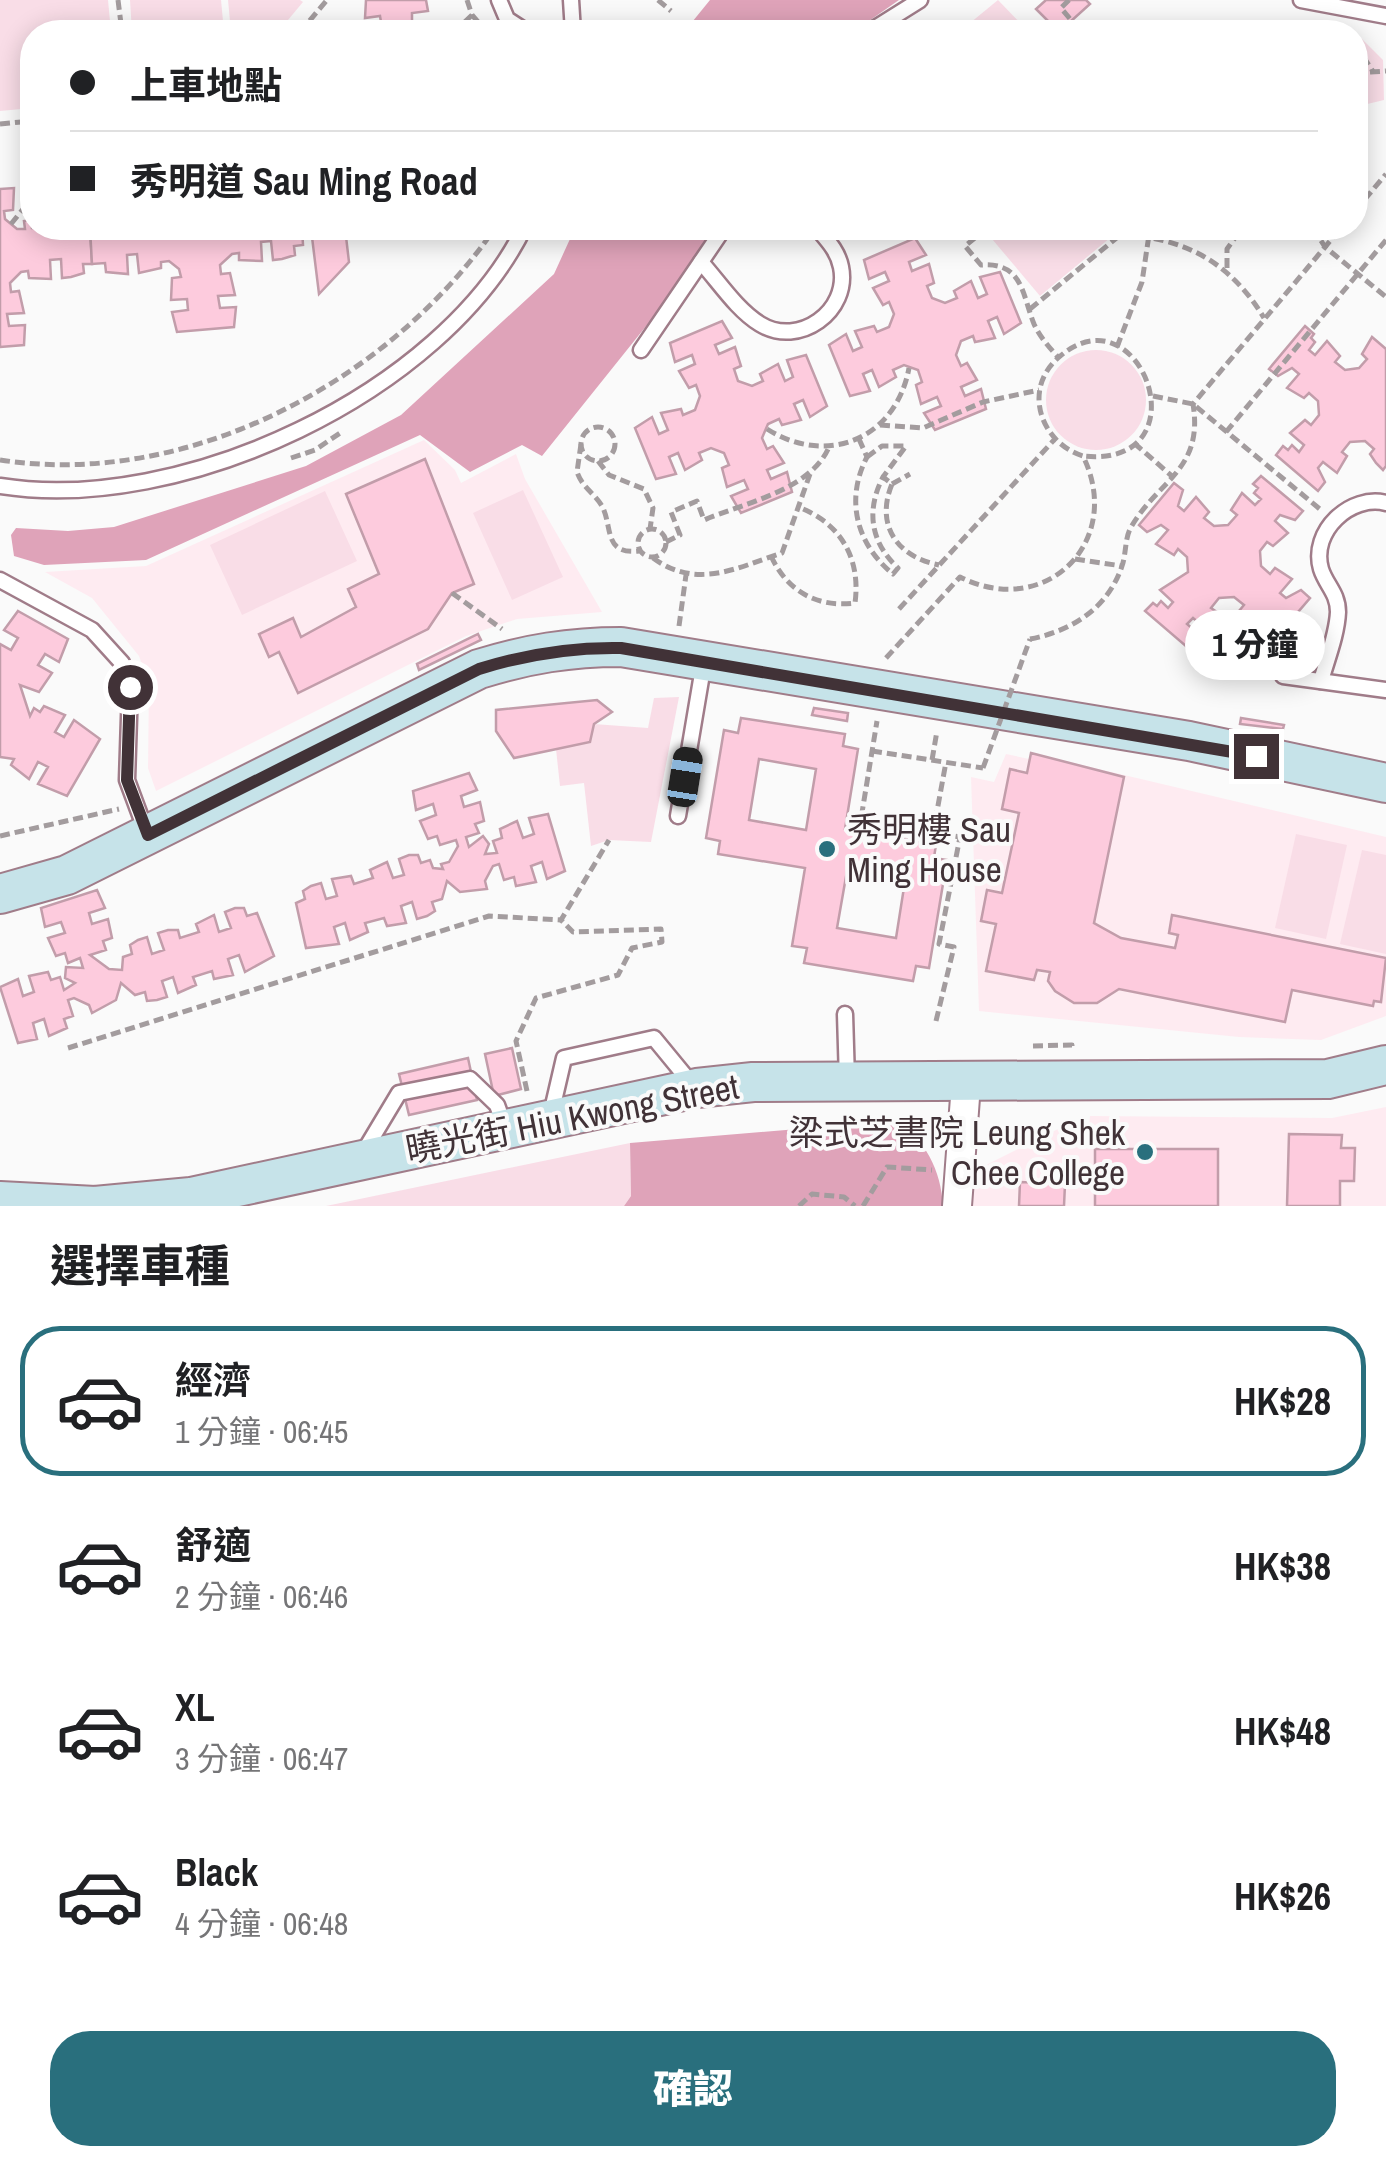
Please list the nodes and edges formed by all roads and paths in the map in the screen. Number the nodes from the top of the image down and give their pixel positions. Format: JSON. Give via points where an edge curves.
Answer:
{"nodes":[{"id":1,"x":326,"y":0,"type":"edge"},
{"id":2,"x":467,"y":0,"type":"edge"},
{"id":3,"x":658,"y":0,"type":"edge"},
{"id":4,"x":920,"y":0,"type":"edge"},
{"id":5,"x":1069,"y":0,"type":"edge"},
{"id":6,"x":1301,"y":0,"type":"edge"},
{"id":7,"x":671,"y":11,"type":"dead end"},
{"id":8,"x":472,"y":15,"type":"junction"},
{"id":9,"x":1386,"y":16,"type":"edge"},
{"id":10,"x":310,"y":20,"type":"edge"},
{"id":11,"x":467,"y":20,"type":"edge"},
{"id":12,"x":477,"y":20,"type":"edge"},
{"id":13,"x":888,"y":20,"type":"edge"},
{"id":14,"x":1071,"y":20,"type":"edge"},
{"id":15,"x":1368,"y":64,"type":"edge"},
{"id":16,"x":1386,"y":72,"type":"edge"},
{"id":17,"x":1368,"y":73,"type":"edge"},
{"id":18,"x":1374,"y":73,"type":"junction"},
{"id":19,"x":1386,"y":174,"type":"edge"},
{"id":20,"x":1368,"y":195,"type":"edge"},
{"id":21,"x":20,"y":213,"type":"edge"},
{"id":22,"x":11,"y":224,"type":"dead end"},
{"id":23,"x":487,"y":240,"type":"edge"},
{"id":24,"x":516,"y":240,"type":"edge"},
{"id":25,"x":716,"y":240,"type":"edge"},
{"id":26,"x":826,"y":240,"type":"edge"},
{"id":27,"x":973,"y":240,"type":"edge"},
{"id":28,"x":1114,"y":240,"type":"edge"},
{"id":29,"x":1149,"y":240,"type":"edge"},
{"id":30,"x":1159,"y":240,"type":"edge"},
{"id":31,"x":1174,"y":240,"type":"edge"},
{"id":32,"x":1233,"y":240,"type":"edge"},
{"id":33,"x":1321,"y":240,"type":"edge"},
{"id":34,"x":1331,"y":240,"type":"edge"},
{"id":35,"x":1386,"y":240,"type":"edge"},
{"id":36,"x":1174,"y":243,"type":"junction"},
{"id":37,"x":1325,"y":247,"type":"junction"},
{"id":38,"x":702,"y":262,"type":"junction"},
{"id":39,"x":1226,"y":270,"type":"junction"},
{"id":40,"x":1358,"y":274,"type":"junction"},
{"id":41,"x":1386,"y":297,"type":"edge"},
{"id":42,"x":1030,"y":309,"type":"junction"},
{"id":43,"x":1265,"y":319,"type":"junction"},
{"id":44,"x":1117,"y":347,"type":"junction"},
{"id":45,"x":642,"y":350,"type":"dead end"},
{"id":46,"x":1058,"y":357,"type":"junction"},
{"id":47,"x":910,"y":368,"type":"dead end"},
{"id":48,"x":1039,"y":390,"type":"junction"},
{"id":49,"x":1153,"y":396,"type":"junction"},
{"id":50,"x":1194,"y":404,"type":"junction"},
{"id":51,"x":880,"y":426,"type":"junction"},
{"id":52,"x":766,"y":429,"type":"dead end"},
{"id":53,"x":1226,"y":432,"type":"junction"},
{"id":54,"x":860,"y":439,"type":"junction"},
{"id":55,"x":1054,"y":440,"type":"junction"},
{"id":56,"x":1134,"y":443,"type":"junction"},
{"id":57,"x":582,"y":444,"type":"junction"},
{"id":58,"x":830,"y":447,"type":"junction"},
{"id":59,"x":867,"y":456,"type":"junction"},
{"id":60,"x":1083,"y":456,"type":"junction"},
{"id":61,"x":0,"y":460,"type":"edge"},
{"id":62,"x":598,"y":461,"type":"junction"},
{"id":63,"x":810,"y":474,"type":"junction"},
{"id":64,"x":910,"y":474,"type":"dead end"},
{"id":65,"x":883,"y":477,"type":"junction"},
{"id":66,"x":1174,"y":477,"type":"junction"},
{"id":67,"x":892,"y":484,"type":"junction"},
{"id":68,"x":0,"y":486,"type":"edge"},
{"id":69,"x":1386,"y":503,"type":"edge"},
{"id":70,"x":798,"y":508,"type":"junction"},
{"id":71,"x":1334,"y":521,"type":"junction"},
{"id":72,"x":650,"y":529,"type":"junction"},
{"id":73,"x":666,"y":542,"type":"junction"},
{"id":74,"x":639,"y":550,"type":"junction"},
{"id":75,"x":772,"y":556,"type":"junction"},
{"id":76,"x":653,"y":558,"type":"junction"},
{"id":77,"x":1076,"y":559,"type":"junction"},
{"id":78,"x":939,"y":565,"type":"junction"},
{"id":79,"x":1122,"y":566,"type":"junction"},
{"id":80,"x":686,"y":575,"type":"junction"},
{"id":81,"x":0,"y":580,"type":"edge"},
{"id":82,"x":452,"y":593,"type":"dead end"},
{"id":83,"x":899,"y":609,"type":"dead end"},
{"id":84,"x":500,"y":625,"type":"dead end"},
{"id":85,"x":678,"y":627,"type":"dead end"},
{"id":86,"x":885,"y":660,"type":"dead end"},
{"id":87,"x":704,"y":662,"type":"junction"},
{"id":88,"x":1283,"y":676,"type":"dead end"},
{"id":89,"x":1322,"y":681,"type":"junction"},
{"id":90,"x":1386,"y":690,"type":"edge"},
{"id":91,"x":877,"y":721,"type":"dead end"},
{"id":92,"x":936,"y":737,"type":"dead end"},
{"id":93,"x":872,"y":751,"type":"junction"},
{"id":94,"x":932,"y":760,"type":"junction"},
{"id":95,"x":946,"y":762,"type":"junction"},
{"id":96,"x":1386,"y":783,"type":"edge"},
{"id":97,"x":678,"y":816,"type":"dead end"},
{"id":98,"x":142,"y":820,"type":"junction"},
{"id":99,"x":859,"y":832,"type":"dead end"},
{"id":100,"x":0,"y":836,"type":"edge"},
{"id":101,"x":609,"y":840,"type":"dead end"},
{"id":102,"x":0,"y":894,"type":"edge"},
{"id":103,"x":561,"y":920,"type":"junction"},
{"id":104,"x":845,"y":1014,"type":"dead end"},
{"id":105,"x":936,"y":1020,"type":"dead end"},
{"id":106,"x":68,"y":1048,"type":"dead end"},
{"id":107,"x":1386,"y":1064,"type":"edge"},
{"id":108,"x":847,"y":1081,"type":"junction"},
{"id":109,"x":966,"y":1084,"type":"junction"},
{"id":110,"x":697,"y":1088,"type":"junction"},
{"id":111,"x":540,"y":1110,"type":"junction"},
{"id":112,"x":506,"y":1130,"type":"junction"},
{"id":113,"x":357,"y":1162,"type":"junction"},
{"id":114,"x":946,"y":1170,"type":"dead end"},
{"id":115,"x":0,"y":1201,"type":"edge"},
{"id":116,"x":799,"y":1206,"type":"edge"},
{"id":117,"x":855,"y":1206,"type":"edge"},
{"id":118,"x":863,"y":1206,"type":"edge"},
{"id":119,"x":958,"y":1206,"type":"edge"}],
"edges":[{"from":1,"to":10,"type":"path"},
{"from":2,"to":8,"type":"path"},
{"from":3,"to":7,"type":"path"},
{"from":4,"to":13,"type":"lane"},
{"from":5,"to":14,"type":"path","via":[[1061,8]]},
{"from":6,"to":9,"type":"lane"},
{"from":8,"to":11,"type":"path"},
{"from":8,"to":12,"type":"path"},
{"from":15,"to":18,"type":"path"},
{"from":16,"to":18,"type":"path"},
{"from":17,"to":18,"type":"path"},
{"from":19,"to":20,"type":"path"},
{"from":21,"to":22,"type":"path"},
{"from":23,"to":61,"type":"path","via":[[403,332],[302,400],[248,426],[132,459]]},
{"from":24,"to":68,"type":"lane","via":[[490,281],[419,352],[315,423],[243,456],[135,484],[72,490]]},
{"from":25,"to":38,"type":"lane"},
{"from":26,"to":38,"type":"lane","via":[[837,253],[841,288],[810,328],[775,331],[759,324]]},
{"from":27,"to":42,"type":"path","via":[[965,246],[981,265],[1007,268],[1018,277]]},
{"from":28,"to":42,"type":"path"},
{"from":29,"to":44,"type":"path","via":[[1142,282]]},
{"from":30,"to":36,"type":"path"},
{"from":31,"to":36,"type":"path"},
{"from":32,"to":39,"type":"path"},
{"from":33,"to":37,"type":"path"},
{"from":34,"to":37,"type":"path"},
{"from":35,"to":40,"type":"path"},
{"from":36,"to":39,"type":"path"},
{"from":37,"to":40,"type":"path"},
{"from":37,"to":43,"type":"path"},
{"from":38,"to":45,"type":"lane"},
{"from":39,"to":43,"type":"path"},
{"from":40,"to":41,"type":"path"},
{"from":40,"to":53,"type":"path"},
{"from":42,"to":46,"type":"path"},
{"from":43,"to":50,"type":"path"},
{"from":44,"to":46,"type":"path","via":[[1080,345]]},
{"from":44,"to":49,"type":"path","via":[[1143,367]]},
{"from":46,"to":48,"type":"path"},
{"from":47,"to":51,"type":"path","via":[[898,404]]},
{"from":48,"to":51,"type":"path","via":[[983,402],[923,428]]},
{"from":48,"to":55,"type":"path","via":[[1042,422]]},
{"from":49,"to":50,"type":"path"},
{"from":49,"to":56,"type":"path","via":[[1150,417]]},
{"from":50,"to":53,"type":"path"},
{"from":50,"to":66,"type":"path","via":[[1194,444]]},
{"from":51,"to":54,"type":"path"},
{"from":52,"to":58,"type":"path","via":[[800,446]]},
{"from":53,"to":71,"type":"path"},
{"from":54,"to":58,"type":"path"},
{"from":54,"to":59,"type":"path"},
{"from":55,"to":60,"type":"path"},
{"from":55,"to":78,"type":"path"},
{"from":56,"to":60,"type":"path","via":[[1110,456]]},
{"from":56,"to":66,"type":"path"},
{"from":57,"to":62,"type":"path","via":[[584,454]]},
{"from":57,"to":62,"type":"path","via":[[595,427],[610,432],[615,448]]},
{"from":57,"to":74,"type":"path","via":[[577,472],[602,507],[608,537],[621,549]]},
{"from":58,"to":63,"type":"path"},
{"from":59,"to":65,"type":"path","via":[[882,446],[906,446]]},
{"from":59,"to":65,"type":"path","via":[[856,483],[856,513],[872,554],[893,574],[898,568],[879,546],[872,518]]},
{"from":60,"to":77,"type":"path","via":[[1096,508]]},
{"from":62,"to":72,"type":"path","via":[[609,474],[644,489],[652,508]]},
{"from":63,"to":70,"type":"path"},
{"from":63,"to":73,"type":"path","via":[[704,520],[696,500],[670,512],[680,536]]},
{"from":64,"to":67,"type":"path"},
{"from":65,"to":67,"type":"path"},
{"from":66,"to":79,"type":"path","via":[[1129,530]]},
{"from":67,"to":78,"type":"path","via":[[886,520],[895,542],[914,558]]},
{"from":69,"to":71,"type":"lane","via":[[1356,504]]},
{"from":70,"to":75,"type":"path","via":[[782,553]]},
{"from":70,"to":75,"type":"path","via":[[822,518],[848,547],[856,572],[854,603],[804,596]]},
{"from":71,"to":89,"type":"lane","via":[[1319,556],[1338,610]]},
{"from":72,"to":73,"type":"path"},
{"from":72,"to":74,"type":"path","via":[[639,537]]},
{"from":73,"to":76,"type":"path"},
{"from":74,"to":76,"type":"path"},
{"from":75,"to":80,"type":"path","via":[[724,574]]},
{"from":76,"to":80,"type":"path"},
{"from":77,"to":79,"type":"path"},
{"from":77,"to":86,"type":"path","via":[[1047,581],[1012,590],[960,577]]},
{"from":78,"to":83,"type":"path"},
{"from":79,"to":95,"type":"path","bridge":true,"via":[[1085,617],[1030,639],[983,768]]},
{"from":80,"to":85,"type":"path"},
{"from":81,"to":98,"type":"lane","via":[[92,630],[122,663],[130,687],[127,780]]},
{"from":82,"to":84,"type":"path"},
{"from":87,"to":96,"type":"street","via":[[1189,741]]},
{"from":87,"to":97,"type":"lane"},
{"from":87,"to":98,"type":"street","via":[[604,647],[510,659]]},
{"from":88,"to":89,"type":"lane"},
{"from":89,"to":90,"type":"lane"},
{"from":91,"to":93,"type":"path"},
{"from":92,"to":94,"type":"path"},
{"from":93,"to":94,"type":"path"},
{"from":93,"to":99,"type":"path"},
{"from":94,"to":95,"type":"path"},
{"from":95,"to":105,"type":"path","via":[[933,832],[960,838],[939,944],[954,946]]},
{"from":98,"to":100,"type":"path"},
{"from":98,"to":102,"type":"street","via":[[67,875]]},
{"from":101,"to":103,"type":"path"},
{"from":103,"to":106,"type":"path","via":[[489,916]]},
{"from":103,"to":111,"type":"path","via":[[573,932],[661,930],[662,942],[632,948],[618,975],[536,998],[516,1040]]},
{"from":104,"to":108,"type":"lane"},
{"from":107,"to":109,"type":"street","name":"曉光街 Hiu Kwong Street","via":[[1328,1080]]},
{"from":108,"to":109,"type":"street","name":"曉光街 Hiu Kwong Street"},
{"from":108,"to":110,"type":"street","name":"曉光街 Hiu Kwong Street"},
{"from":109,"to":119,"type":"street"},
{"from":110,"to":111,"type":"street","name":"曉光街 Hiu Kwong Street"},
{"from":110,"to":111,"type":"lane","via":[[654,1038],[564,1058]]},
{"from":111,"to":112,"type":"street","name":"曉光街 Hiu Kwong Street"},
{"from":112,"to":113,"type":"street","name":"曉光街 Hiu Kwong Street"},
{"from":112,"to":113,"type":"lane","via":[[497,1106],[470,1079],[400,1093]]},
{"from":113,"to":115,"type":"street","name":"曉光街 Hiu Kwong Street","via":[[140,1204]]},
{"from":114,"to":118,"type":"path","via":[[887,1167]]},
{"from":116,"to":117,"type":"path","via":[[812,1194],[844,1197]]}]}
